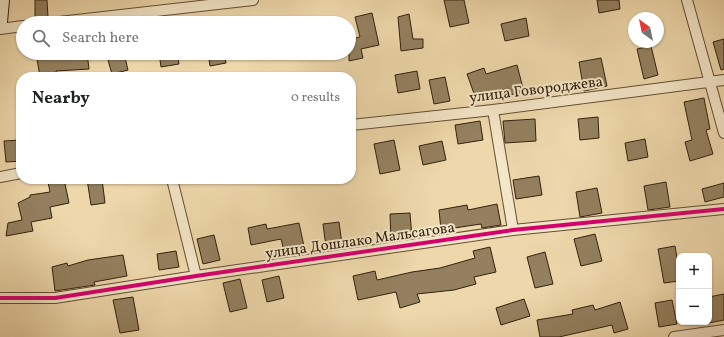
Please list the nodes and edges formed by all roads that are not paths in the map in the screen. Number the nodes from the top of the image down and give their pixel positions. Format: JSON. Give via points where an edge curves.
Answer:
{"nodes":[{"id":1,"x":2,"y":0,"type":"edge"},
{"id":2,"x":252,"y":0,"type":"edge"},
{"id":3,"x":687,"y":0,"type":"edge"},
{"id":4,"x":111,"y":16,"type":"edge"},
{"id":5,"x":0,"y":22,"type":"edge"},
{"id":6,"x":16,"y":27,"type":"edge"},
{"id":7,"x":0,"y":29,"type":"edge"},
{"id":8,"x":724,"y":80,"type":"edge"},
{"id":9,"x":710,"y":82,"type":"junction"},
{"id":10,"x":493,"y":110,"type":"junction"},
{"id":11,"x":356,"y":124,"type":"edge"},
{"id":12,"x":724,"y":133,"type":"edge"},
{"id":13,"x":16,"y":175,"type":"edge"},
{"id":14,"x":0,"y":177,"type":"edge"},
{"id":15,"x":173,"y":184,"type":"edge"},
{"id":16,"x":724,"y":209,"type":"edge"},
{"id":17,"x":513,"y":230,"type":"junction"},
{"id":18,"x":196,"y":276,"type":"junction"},
{"id":19,"x":0,"y":298,"type":"edge"},
{"id":20,"x":724,"y":330,"type":"edge"},
{"id":21,"x":674,"y":337,"type":"edge"}],
"edges":[{"from":1,"to":5,"type":"street"},
{"from":2,"to":4,"type":"street"},
{"from":3,"to":9,"type":"street"},
{"from":6,"to":7,"type":"street"},
{"from":8,"to":9,"type":"street","name":"улица Говороджева"},
{"from":9,"to":10,"type":"street","name":"улица Говороджева"},
{"from":9,"to":12,"type":"street"},
{"from":10,"to":11,"type":"street","name":"улица Говороджева"},
{"from":10,"to":17,"type":"street"},
{"from":13,"to":14,"type":"street"},
{"from":15,"to":18,"type":"street"},
{"from":16,"to":17,"type":"street","name":"улица Дошлако Мальсагова"},
{"from":17,"to":18,"type":"street","name":"улица Дошлако Мальсагова"},
{"from":18,"to":19,"type":"street","name":"улица Дошлако Мальсагова","via":[[55,298]]},
{"from":20,"to":21,"type":"street"}]}
